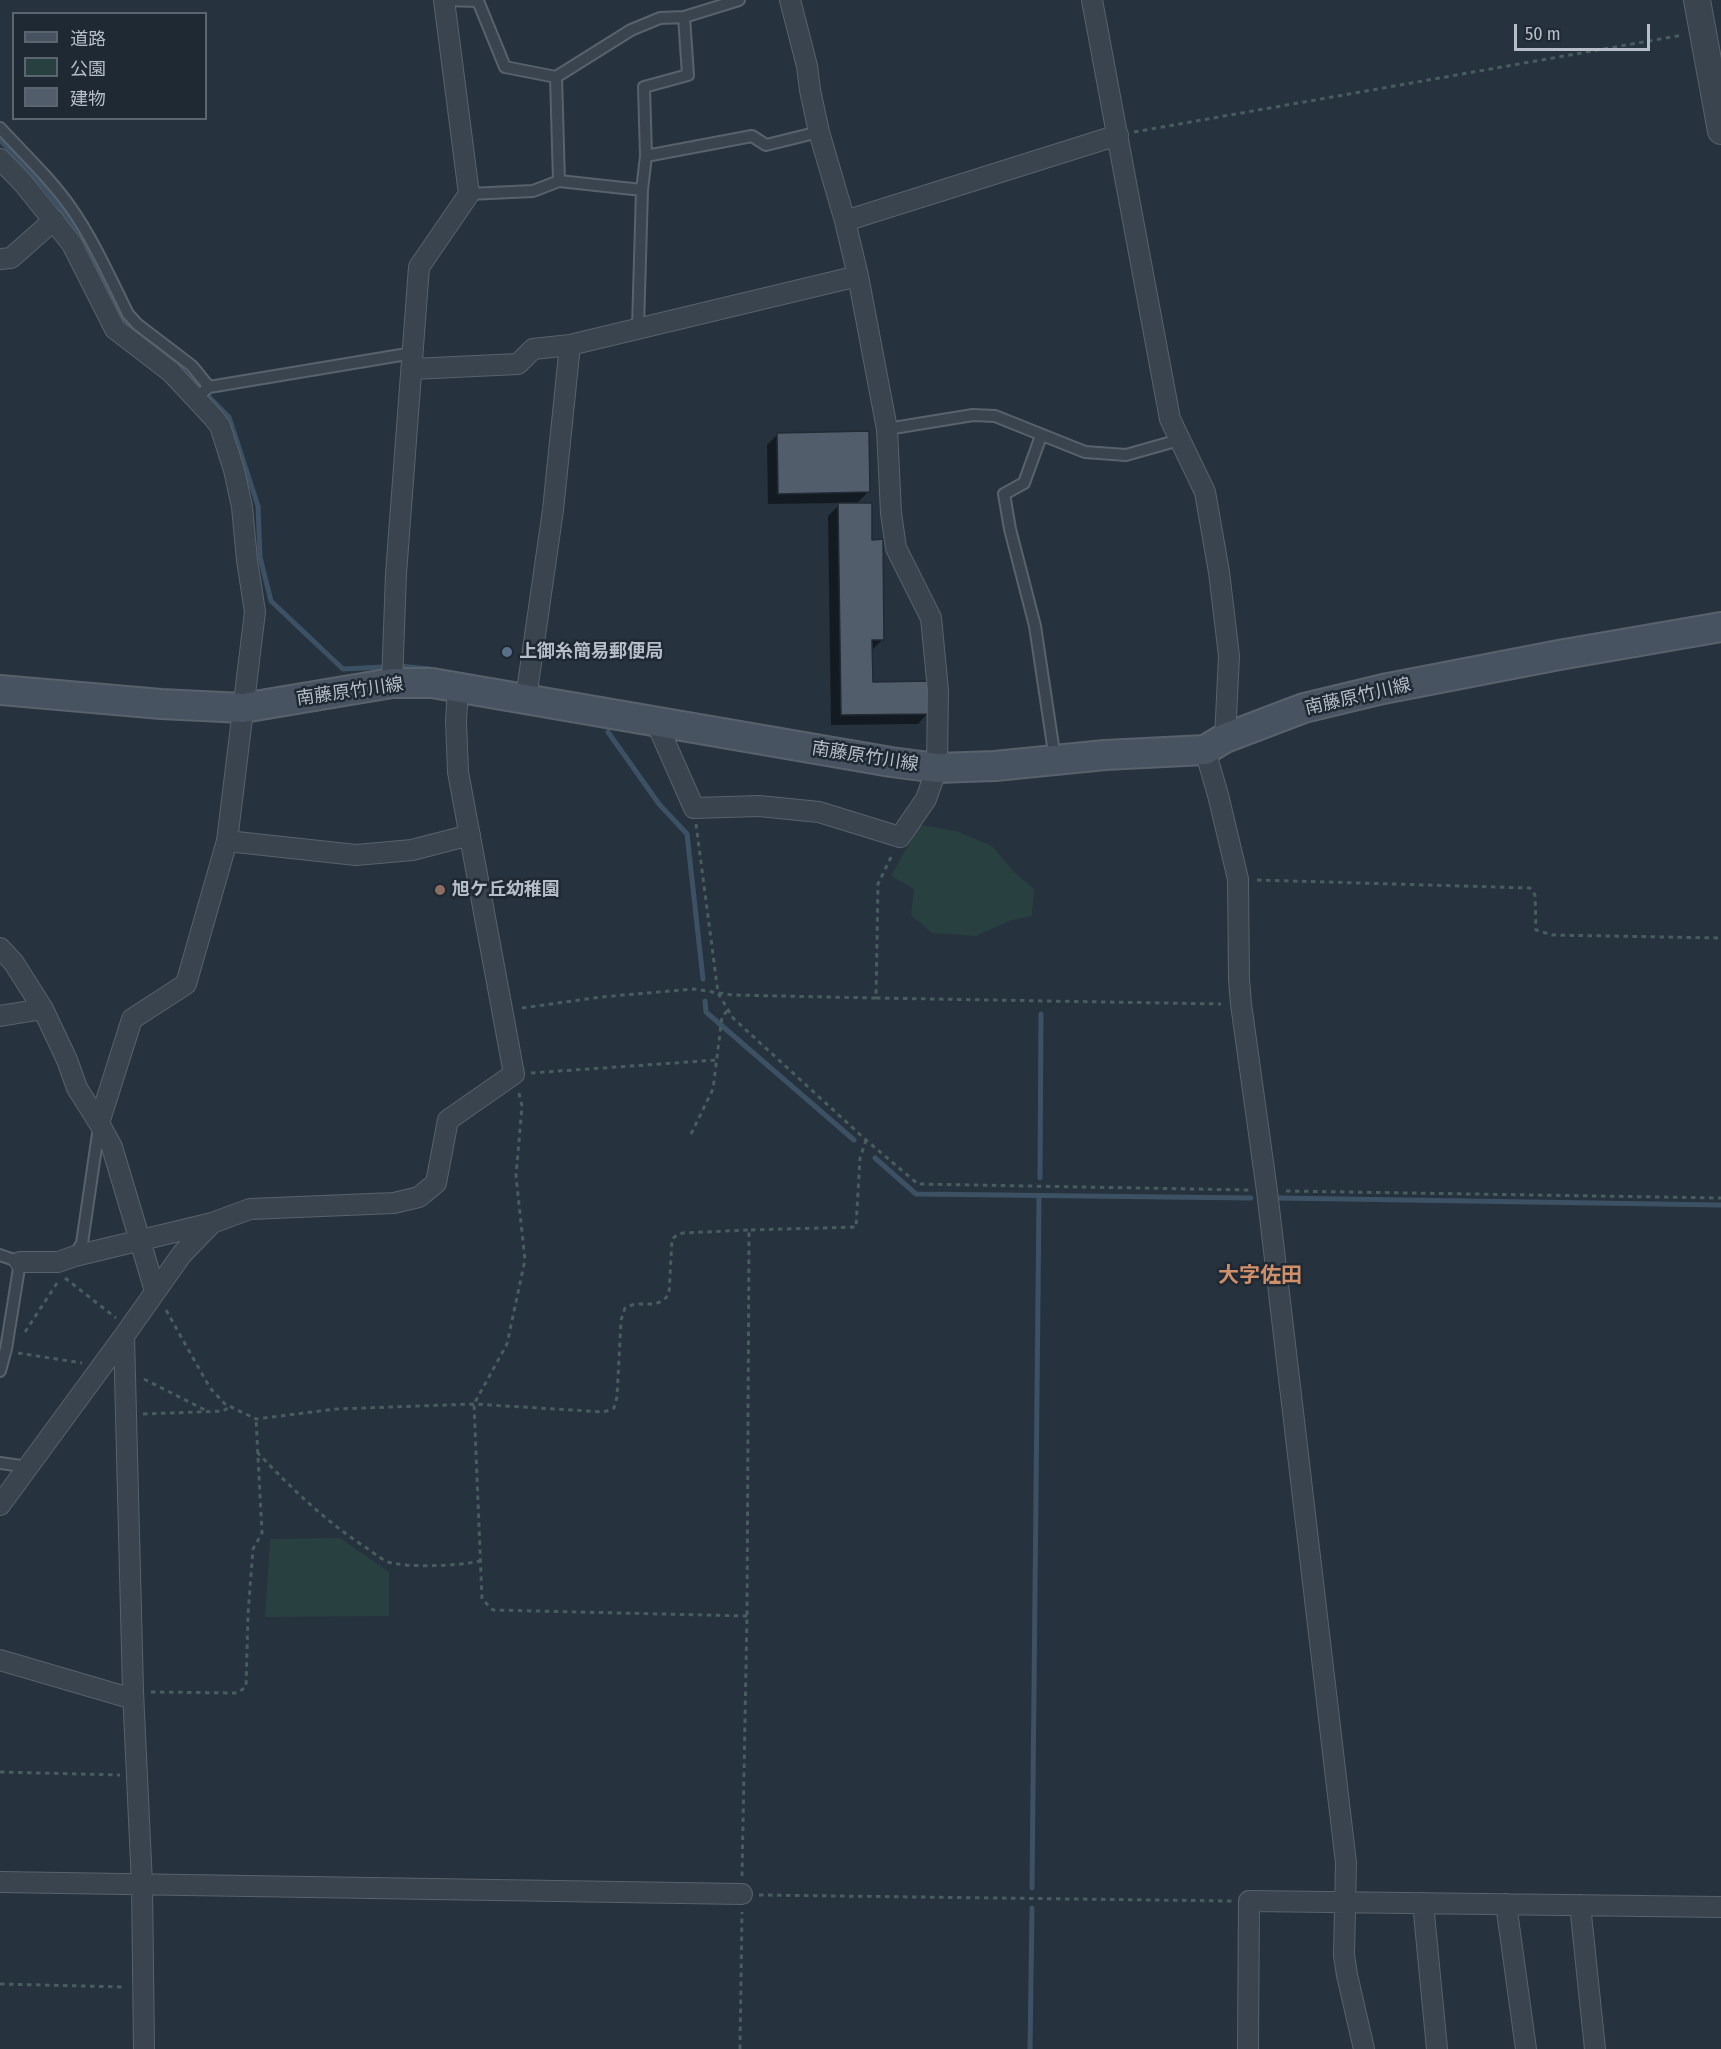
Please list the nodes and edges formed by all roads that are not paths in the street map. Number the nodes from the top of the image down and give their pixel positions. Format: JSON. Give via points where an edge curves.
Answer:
{"nodes":[{"id":1,"x":444,"y":0,"type":"edge"},
{"id":2,"x":739,"y":0,"type":"edge"},
{"id":3,"x":790,"y":0,"type":"edge"},
{"id":4,"x":1092,"y":0,"type":"edge"},
{"id":5,"x":1697,"y":0,"type":"edge"},
{"id":6,"x":684,"y":17,"type":"junction"},
{"id":7,"x":556,"y":77,"type":"junction"},
{"id":8,"x":0,"y":128,"type":"edge"},
{"id":9,"x":1721,"y":131,"type":"edge"},
{"id":10,"x":819,"y":132,"type":"junction"},
{"id":11,"x":1118,"y":135,"type":"junction"},
{"id":12,"x":646,"y":156,"type":"junction"},
{"id":13,"x":0,"y":159,"type":"edge"},
{"id":14,"x":559,"y":181,"type":"junction"},
{"id":15,"x":642,"y":190,"type":"junction"},
{"id":16,"x":469,"y":194,"type":"junction"},
{"id":17,"x":54,"y":220,"type":"junction"},
{"id":18,"x":845,"y":221,"type":"junction"},
{"id":19,"x":0,"y":259,"type":"edge"},
{"id":20,"x":858,"y":276,"type":"junction"},
{"id":21,"x":638,"y":327,"type":"junction"},
{"id":22,"x":570,"y":345,"type":"junction"},
{"id":23,"x":413,"y":361,"type":"junction"},
{"id":24,"x":201,"y":393,"type":"junction"},
{"id":25,"x":886,"y":429,"type":"junction"},
{"id":26,"x":1041,"y":436,"type":"junction"},
{"id":27,"x":1179,"y":440,"type":"junction"},
{"id":28,"x":1721,"y":627,"type":"edge"},
{"id":29,"x":392,"y":683,"type":"junction"},
{"id":30,"x":458,"y":687,"type":"junction"},
{"id":31,"x":0,"y":690,"type":"edge"},
{"id":32,"x":526,"y":698,"type":"junction"},
{"id":33,"x":243,"y":708,"type":"junction"},
{"id":34,"x":656,"y":723,"type":"junction"},
{"id":35,"x":1215,"y":744,"type":"junction"},
{"id":36,"x":1055,"y":759,"type":"junction"},
{"id":37,"x":937,"y":768,"type":"junction"},
{"id":38,"x":470,"y":836,"type":"junction"},
{"id":39,"x":227,"y":841,"type":"junction"},
{"id":40,"x":0,"y":948,"type":"edge"},
{"id":41,"x":43,"y":1009,"type":"junction"},
{"id":42,"x":0,"y":1016,"type":"edge"},
{"id":43,"x":99,"y":1123,"type":"junction"},
{"id":44,"x":212,"y":1223,"type":"junction"},
{"id":45,"x":139,"y":1241,"type":"junction"},
{"id":46,"x":0,"y":1255,"type":"edge"},
{"id":47,"x":75,"y":1256,"type":"junction"},
{"id":48,"x":20,"y":1262,"type":"junction"},
{"id":49,"x":155,"y":1291,"type":"junction"},
{"id":50,"x":127,"y":1332,"type":"junction"},
{"id":51,"x":0,"y":1371,"type":"edge"},
{"id":52,"x":0,"y":1463,"type":"edge"},
{"id":53,"x":28,"y":1467,"type":"junction"},
{"id":54,"x":0,"y":1505,"type":"edge"},
{"id":55,"x":0,"y":1660,"type":"edge"},
{"id":56,"x":133,"y":1695,"type":"junction"},
{"id":57,"x":0,"y":1882,"type":"edge"},
{"id":58,"x":142,"y":1884,"type":"junction"},
{"id":59,"x":742,"y":1894,"type":"road end"},
{"id":60,"x":1345,"y":1902,"type":"junction"},
{"id":61,"x":1423,"y":1903,"type":"junction"},
{"id":62,"x":1506,"y":1904,"type":"junction"},
{"id":63,"x":1580,"y":1905,"type":"junction"},
{"id":64,"x":1721,"y":1907,"type":"edge"},
{"id":65,"x":144,"y":2049,"type":"edge"},
{"id":66,"x":1248,"y":2049,"type":"edge"},
{"id":67,"x":1364,"y":2049,"type":"edge"},
{"id":68,"x":1437,"y":2049,"type":"edge"},
{"id":69,"x":1526,"y":2049,"type":"edge"},
{"id":70,"x":1595,"y":2049,"type":"edge"}],
"edges":[{"from":1,"to":7,"type":"lane","via":[[478,1],[506,67]]},
{"from":1,"to":16,"type":"street"},
{"from":2,"to":6,"type":"lane"},
{"from":3,"to":10,"type":"street"},
{"from":4,"to":11,"type":"street"},
{"from":5,"to":9,"type":"street"},
{"from":6,"to":7,"type":"lane","via":[[660,18],[631,30]]},
{"from":6,"to":12,"type":"lane","via":[[688,75],[644,87]]},
{"from":7,"to":14,"type":"lane"},
{"from":8,"to":24,"type":"lane","via":[[70,207],[87,232],[128,314],[192,366]]},
{"from":10,"to":12,"type":"lane","via":[[766,145],[752,136]]},
{"from":10,"to":18,"type":"street"},
{"from":11,"to":18,"type":"street"},
{"from":11,"to":27,"type":"street","via":[[1170,419]]},
{"from":12,"to":15,"type":"lane"},
{"from":13,"to":17,"type":"street"},
{"from":14,"to":15,"type":"lane"},
{"from":14,"to":16,"type":"lane","via":[[533,191]]},
{"from":15,"to":21,"type":"lane"},
{"from":16,"to":23,"type":"street","via":[[418,267]]},
{"from":17,"to":19,"type":"street","via":[[11,258]]},
{"from":17,"to":24,"type":"street","via":[[72,244],[115,329]]},
{"from":18,"to":20,"type":"street"},
{"from":20,"to":21,"type":"street"},
{"from":20,"to":25,"type":"street"},
{"from":21,"to":22,"type":"street"},
{"from":22,"to":23,"type":"street","via":[[533,349],[518,364]]},
{"from":22,"to":32,"type":"street","via":[[553,510]]},
{"from":23,"to":24,"type":"lane"},
{"from":23,"to":29,"type":"street","via":[[396,574]]},
{"from":24,"to":33,"type":"street","via":[[220,426],[242,507],[255,612]]},
{"from":25,"to":26,"type":"lane","via":[[973,415],[995,416]]},
{"from":25,"to":37,"type":"street","via":[[896,548],[931,618],[938,690]]},
{"from":26,"to":27,"type":"lane","via":[[1085,452],[1126,455]]},
{"from":26,"to":36,"type":"lane","via":[[1024,483],[1004,494],[1035,626]]},
{"from":27,"to":35,"type":"street","via":[[1205,492],[1229,656]]},
{"from":28,"to":35,"type":"main road","name":"南藤原竹川線","via":[[1383,689],[1304,708]]},
{"from":29,"to":30,"type":"main road","name":"南藤原竹川線"},
{"from":29,"to":33,"type":"main road","name":"南藤原竹川線"},
{"from":30,"to":32,"type":"main road","name":"南藤原竹川線"},
{"from":30,"to":38,"type":"street","via":[[458,772]]},
{"from":31,"to":33,"type":"main road","name":"南藤原竹川線"},
{"from":32,"to":34,"type":"main road","name":"南藤原竹川線"},
{"from":33,"to":39,"type":"street"},
{"from":34,"to":37,"type":"main road","name":"南藤原竹川線"},
{"from":34,"to":37,"type":"street","via":[[694,808],[759,806],[819,812],[900,837],[926,799]]},
{"from":35,"to":36,"type":"main road","name":"南藤原竹川線"},
{"from":35,"to":60,"type":"street","via":[[1218,795],[1238,885],[1241,1004],[1347,1863]]},
{"from":36,"to":37,"type":"main road","name":"南藤原竹川線"},
{"from":38,"to":39,"type":"street","via":[[412,850],[356,855]]},
{"from":38,"to":44,"type":"street","via":[[514,1074],[448,1120],[435,1183],[419,1197],[394,1203],[250,1209]]},
{"from":39,"to":43,"type":"street","via":[[186,984],[132,1019]]},
{"from":40,"to":41,"type":"street"},
{"from":41,"to":42,"type":"street"},
{"from":41,"to":43,"type":"street","via":[[77,1088]]},
{"from":43,"to":45,"type":"street","via":[[111,1147]]},
{"from":43,"to":47,"type":"lane","via":[[82,1243]]},
{"from":44,"to":45,"type":"street"},
{"from":44,"to":49,"type":"street","via":[[182,1254]]},
{"from":45,"to":47,"type":"street"},
{"from":45,"to":49,"type":"street"},
{"from":46,"to":48,"type":"lane"},
{"from":47,"to":48,"type":"street","via":[[58,1262]]},
{"from":48,"to":51,"type":"lane","via":[[8,1354]]},
{"from":49,"to":50,"type":"street"},
{"from":50,"to":53,"type":"street"},
{"from":50,"to":56,"type":"street","via":[[125,1414]]},
{"from":52,"to":53,"type":"lane"},
{"from":53,"to":54,"type":"street"},
{"from":55,"to":56,"type":"street"},
{"from":56,"to":58,"type":"street"},
{"from":57,"to":58,"type":"street"},
{"from":58,"to":59,"type":"street"},
{"from":58,"to":65,"type":"street"},
{"from":60,"to":61,"type":"street"},
{"from":60,"to":66,"type":"street","via":[[1249,1901]]},
{"from":60,"to":67,"type":"street","via":[[1344,1955]]},
{"from":61,"to":62,"type":"street"},
{"from":61,"to":68,"type":"street"},
{"from":62,"to":63,"type":"street"},
{"from":62,"to":69,"type":"street"},
{"from":63,"to":64,"type":"street"},
{"from":63,"to":70,"type":"street"}]}
